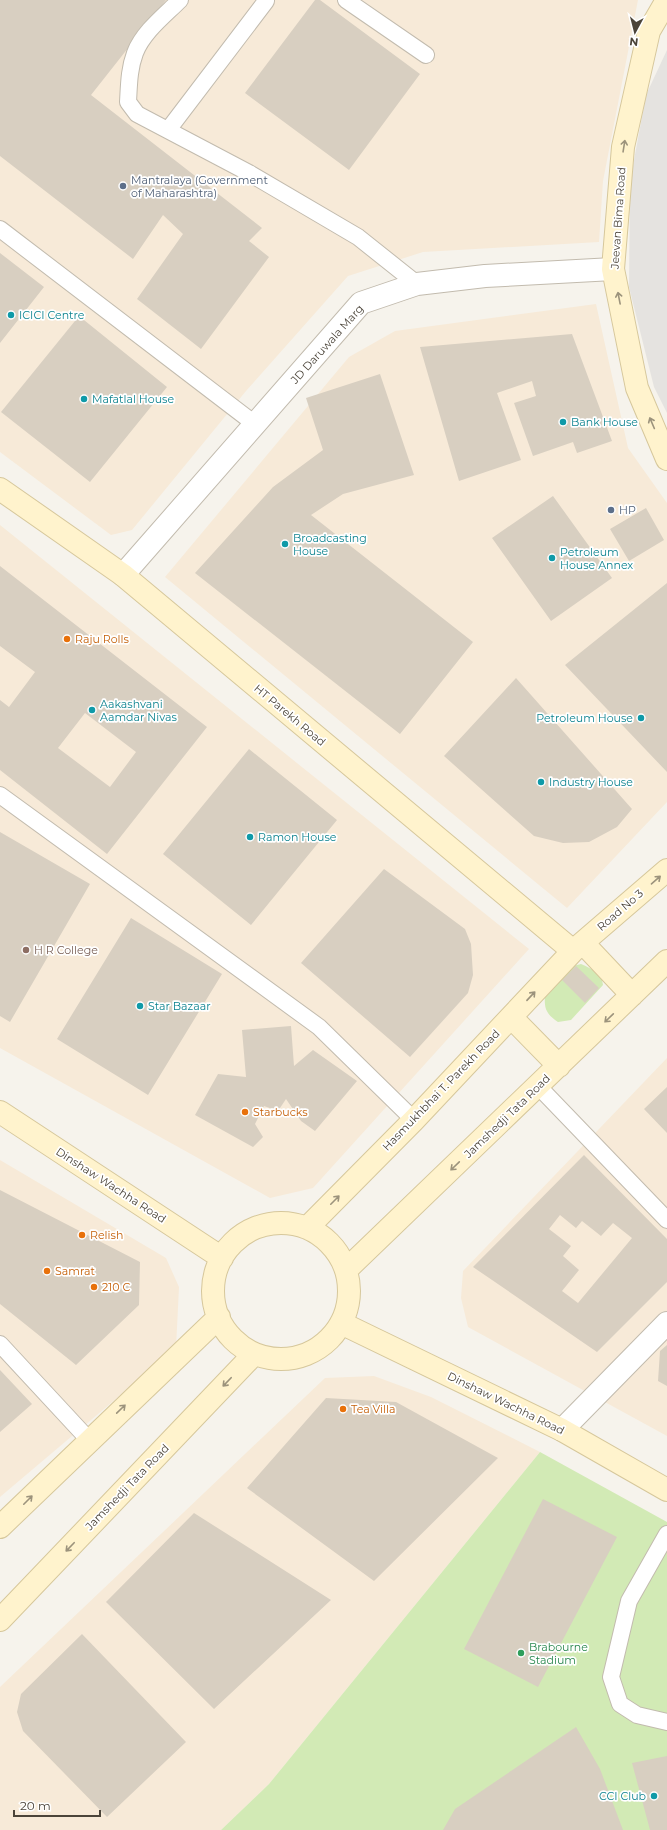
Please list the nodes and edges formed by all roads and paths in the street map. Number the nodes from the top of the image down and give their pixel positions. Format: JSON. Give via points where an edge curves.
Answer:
{"nodes":[{"id":1,"x":180,"y":0,"type":"edge"},
{"id":2,"x":263,"y":0,"type":"edge"},
{"id":3,"x":267,"y":0,"type":"edge"},
{"id":4,"x":346,"y":0,"type":"edge"},
{"id":5,"x":667,"y":0,"type":"edge"},
{"id":6,"x":426,"y":55,"type":"dead end"},
{"id":7,"x":168,"y":130,"type":"junction"},
{"id":8,"x":0,"y":230,"type":"edge"},
{"id":9,"x":613,"y":269,"type":"junction"},
{"id":10,"x":417,"y":284,"type":"junction"},
{"id":11,"x":255,"y":424,"type":"junction"},
{"id":12,"x":667,"y":459,"type":"edge"},
{"id":13,"x":0,"y":489,"type":"edge"},
{"id":14,"x":123,"y":575,"type":"junction"},
{"id":15,"x":0,"y":795,"type":"edge"},
{"id":16,"x":667,"y":870,"type":"edge"},
{"id":17,"x":578,"y":947,"type":"junction"},
{"id":18,"x":667,"y":961,"type":"edge"},
{"id":19,"x":632,"y":995,"type":"junction"},
{"id":20,"x":511,"y":1017,"type":"junction"},
{"id":21,"x":559,"y":1066,"type":"junction"},
{"id":22,"x":538,"y":1086,"type":"junction"},
{"id":23,"x":0,"y":1112,"type":"edge"},
{"id":24,"x":414,"y":1120,"type":"junction"},
{"id":25,"x":667,"y":1220,"type":"edge"},
{"id":26,"x":307,"y":1228,"type":"junction"},
{"id":27,"x":222,"y":1258,"type":"junction"},
{"id":28,"x":346,"y":1270,"type":"junction"},
{"id":29,"x":219,"y":1317,"type":"junction"},
{"id":30,"x":341,"y":1323,"type":"junction"},
{"id":31,"x":667,"y":1323,"type":"edge"},
{"id":32,"x":0,"y":1344,"type":"edge"},
{"id":33,"x":254,"y":1354,"type":"junction"},
{"id":34,"x":562,"y":1430,"type":"junction"},
{"id":35,"x":89,"y":1440,"type":"junction"},
{"id":36,"x":667,"y":1490,"type":"edge"},
{"id":37,"x":0,"y":1527,"type":"edge"},
{"id":38,"x":667,"y":1534,"type":"edge"},
{"id":39,"x":0,"y":1620,"type":"edge"},
{"id":40,"x":667,"y":1722,"type":"edge"}],
"edges":[{"from":1,"to":7,"type":"lane","via":[[150,31],[136,51],[129,75],[128,102],[137,114]]},
{"from":2,"to":3,"type":"lane"},
{"from":3,"to":7,"type":"lane"},
{"from":4,"to":6,"type":"lane"},
{"from":9,"to":5,"type":"street","name":"Jeevan Bima Road","one_way":true,"via":[[623,147],[649,31]]},
{"from":7,"to":10,"type":"lane","via":[[249,172],[358,237]]},
{"from":8,"to":11,"type":"lane"},
{"from":9,"to":10,"type":"street","name":"JD Daruwala Marg","via":[[485,276]]},
{"from":12,"to":9,"type":"street","name":"Jeevan Bima Road","one_way":true,"via":[[637,388]]},
{"from":10,"to":11,"type":"street","name":"JD Daruwala Marg","via":[[360,303]]},
{"from":11,"to":14,"type":"street","name":"JD Daruwala Marg"},
{"from":13,"to":14,"type":"street","name":"HT Parekh Road"},
{"from":14,"to":17,"type":"street","name":"HT Parekh Road"},
{"from":15,"to":24,"type":"lane","via":[[318,1027]]},
{"from":17,"to":16,"type":"street","name":"Road No 3","one_way":true},
{"from":17,"to":19,"type":"street","name":"HT Parekh Road"},
{"from":20,"to":17,"type":"street","name":"Hasmukhbhai T. Parekh Road","one_way":true},
{"from":18,"to":19,"type":"street","name":"Jamshedji Tata Road"},
{"from":19,"to":21,"type":"street","name":"Jamshedji Tata Road","one_way":true},
{"from":20,"to":21,"type":"street"},
{"from":20,"to":24,"type":"street","name":"Hasmukhbhai T. Parekh Road"},
{"from":21,"to":22,"type":"street","name":"Jamshedji Tata Road"},
{"from":22,"to":25,"type":"lane"},
{"from":22,"to":28,"type":"street","name":"Jamshedji Tata Road","one_way":true},
{"from":23,"to":27,"type":"street","name":"Dinshaw Wachha Road"},
{"from":26,"to":24,"type":"street","name":"Hasmukhbhai T. Parekh Road","one_way":true},
{"from":26,"to":27,"type":"street","via":[[286,1224],[265,1225],[246,1233],[229,1247]]},
{"from":26,"to":28,"type":"street","via":[[325,1239],[339,1255]]},
{"from":27,"to":29,"type":"street","via":[[213,1285]]},
{"from":28,"to":30,"type":"street","via":[[349,1296]]},
{"from":29,"to":33,"type":"street","via":[[222,1326],[236,1342]]},
{"from":35,"to":29,"type":"street","one_way":true},
{"from":30,"to":33,"type":"street","via":[[333,1335],[317,1349],[297,1357],[275,1359]]},
{"from":30,"to":34,"type":"street","name":"Dinshaw Wachha Road"},
{"from":31,"to":34,"type":"street"},
{"from":32,"to":35,"type":"lane"},
{"from":33,"to":39,"type":"street","name":"Jamshedji Tata Road","one_way":true},
{"from":34,"to":36,"type":"street","name":"Dinshaw Wachha Road"},
{"from":37,"to":35,"type":"street","one_way":true},
{"from":38,"to":40,"type":"lane","via":[[629,1601],[611,1677],[620,1704],[637,1715]]}]}
